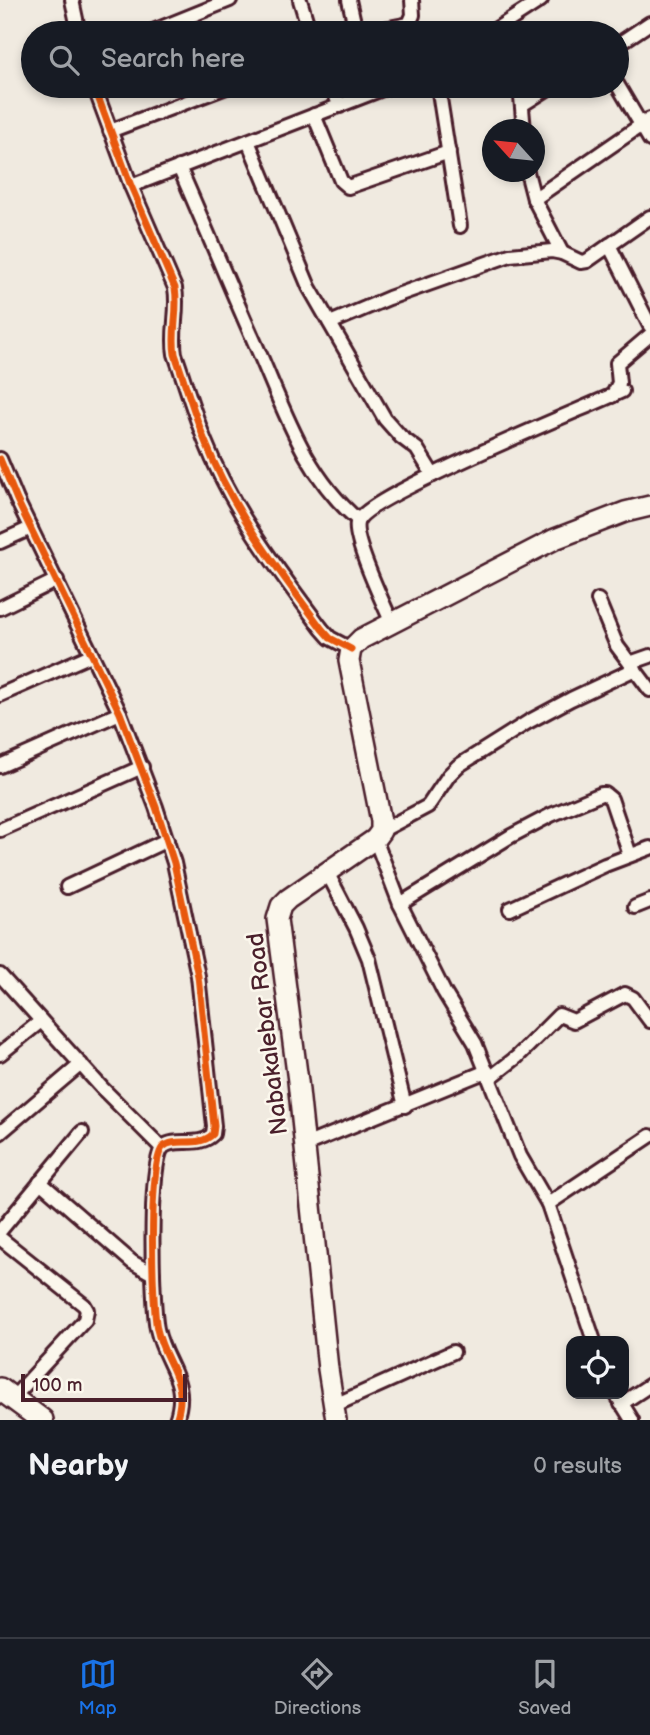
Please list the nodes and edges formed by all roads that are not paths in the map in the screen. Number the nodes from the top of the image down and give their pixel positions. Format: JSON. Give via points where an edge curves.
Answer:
{"nodes":[{"id":1,"x":72,"y":0,"type":"edge"},
{"id":2,"x":230,"y":0,"type":"edge"},
{"id":3,"x":300,"y":0,"type":"edge"},
{"id":4,"x":349,"y":0,"type":"edge"},
{"id":5,"x":412,"y":0,"type":"edge"},
{"id":6,"x":541,"y":0,"type":"edge"},
{"id":7,"x":522,"y":5,"type":"edge"},
{"id":8,"x":76,"y":21,"type":"edge"},
{"id":9,"x":178,"y":21,"type":"edge"},
{"id":10,"x":306,"y":21,"type":"edge"},
{"id":11,"x":354,"y":21,"type":"edge"},
{"id":12,"x":411,"y":21,"type":"edge"},
{"id":13,"x":515,"y":21,"type":"edge"},
{"id":14,"x":650,"y":23,"type":"edge"},
{"id":15,"x":629,"y":37,"type":"edge"},
{"id":16,"x":98,"y":98,"type":"edge"},
{"id":17,"x":197,"y":98,"type":"edge"},
{"id":18,"x":336,"y":98,"type":"edge"},
{"id":19,"x":360,"y":98,"type":"edge"},
{"id":20,"x":440,"y":98,"type":"edge"},
{"id":21,"x":521,"y":98,"type":"edge"},
{"id":22,"x":533,"y":98,"type":"edge"},
{"id":23,"x":627,"y":98,"type":"edge"},
{"id":24,"x":522,"y":105,"type":"junction"},
{"id":25,"x":340,"y":106,"type":"junction"},
{"id":26,"x":314,"y":115,"type":"junction"},
{"id":27,"x":523,"y":119,"type":"edge"},
{"id":28,"x":645,"y":122,"type":"edge"},
{"id":29,"x":110,"y":131,"type":"junction"},
{"id":30,"x":650,"y":140,"type":"edge"},
{"id":31,"x":248,"y":141,"type":"junction"},
{"id":32,"x":449,"y":152,"type":"junction"},
{"id":33,"x":179,"y":167,"type":"junction"},
{"id":34,"x":530,"y":182,"type":"edge"},
{"id":35,"x":131,"y":186,"type":"junction"},
{"id":36,"x":534,"y":199,"type":"junction"},
{"id":37,"x":650,"y":216,"type":"edge"},
{"id":38,"x":460,"y":226,"type":"dead end"},
{"id":39,"x":609,"y":244,"type":"junction"},
{"id":40,"x":562,"y":253,"type":"junction"},
{"id":41,"x":330,"y":323,"type":"junction"},
{"id":42,"x":650,"y":326,"type":"edge"},
{"id":43,"x":650,"y":335,"type":"edge"},
{"id":44,"x":0,"y":459,"type":"edge"},
{"id":45,"x":433,"y":475,"type":"junction"},
{"id":46,"x":4,"y":483,"type":"edge"},
{"id":47,"x":650,"y":506,"type":"edge"},
{"id":48,"x":358,"y":520,"type":"junction"},
{"id":49,"x":30,"y":528,"type":"junction"},
{"id":50,"x":0,"y":542,"type":"edge"},
{"id":51,"x":57,"y":580,"type":"junction"},
{"id":52,"x":598,"y":600,"type":"dead end"},
{"id":53,"x":0,"y":608,"type":"edge"},
{"id":54,"x":392,"y":623,"type":"junction"},
{"id":55,"x":351,"y":649,"type":"junction"},
{"id":56,"x":91,"y":655,"type":"junction"},
{"id":57,"x":650,"y":656,"type":"edge"},
{"id":58,"x":632,"y":666,"type":"junction"},
{"id":59,"x":650,"y":690,"type":"edge"},
{"id":60,"x":0,"y":695,"type":"edge"},
{"id":61,"x":120,"y":713,"type":"junction"},
{"id":62,"x":0,"y":766,"type":"edge"},
{"id":63,"x":142,"y":767,"type":"junction"},
{"id":64,"x":0,"y":830,"type":"edge"},
{"id":65,"x":378,"y":835,"type":"junction"},
{"id":66,"x":167,"y":840,"type":"junction"},
{"id":67,"x":650,"y":848,"type":"edge"},
{"id":68,"x":630,"y":855,"type":"junction"},
{"id":69,"x":327,"y":872,"type":"junction"},
{"id":70,"x":67,"y":887,"type":"dead end"},
{"id":71,"x":650,"y":901,"type":"edge"},
{"id":72,"x":400,"y":904,"type":"junction"},
{"id":73,"x":635,"y":907,"type":"dead end"},
{"id":74,"x":510,"y":909,"type":"dead end"},
{"id":75,"x":0,"y":975,"type":"edge"},
{"id":76,"x":41,"y":1021,"type":"junction"},
{"id":77,"x":650,"y":1021,"type":"edge"},
{"id":78,"x":0,"y":1054,"type":"edge"},
{"id":79,"x":81,"y":1065,"type":"junction"},
{"id":80,"x":488,"y":1075,"type":"junction"},
{"id":81,"x":405,"y":1105,"type":"junction"},
{"id":82,"x":82,"y":1132,"type":"dead end"},
{"id":83,"x":0,"y":1133,"type":"edge"},
{"id":84,"x":650,"y":1136,"type":"edge"},
{"id":85,"x":305,"y":1145,"type":"junction"},
{"id":86,"x":162,"y":1148,"type":"junction"},
{"id":87,"x":40,"y":1182,"type":"junction"},
{"id":88,"x":548,"y":1204,"type":"junction"},
{"id":89,"x":0,"y":1231,"type":"edge"},
{"id":90,"x":0,"y":1238,"type":"edge"},
{"id":91,"x":153,"y":1274,"type":"junction"},
{"id":92,"x":592,"y":1336,"type":"edge"},
{"id":93,"x":453,"y":1352,"type":"dead end"},
{"id":94,"x":650,"y":1385,"type":"edge"},
{"id":95,"x":6,"y":1394,"type":"edge"},
{"id":96,"x":629,"y":1394,"type":"edge"},
{"id":97,"x":618,"y":1399,"type":"edge"},
{"id":98,"x":335,"y":1415,"type":"edge"},
{"id":99,"x":42,"y":1420,"type":"edge"},
{"id":100,"x":176,"y":1420,"type":"edge"},
{"id":101,"x":632,"y":1420,"type":"edge"}],
"edges":[{"from":1,"to":8,"type":"street"},
{"from":2,"to":9,"type":"street"},
{"from":3,"to":10,"type":"street"},
{"from":4,"to":11,"type":"street"},
{"from":5,"to":12,"type":"street"},
{"from":6,"to":7,"type":"street"},
{"from":7,"to":13,"type":"street"},
{"from":14,"to":15,"type":"street"},
{"from":16,"to":29,"type":"street"},
{"from":17,"to":29,"type":"street"},
{"from":18,"to":25,"type":"street"},
{"from":19,"to":25,"type":"street"},
{"from":20,"to":32,"type":"street"},
{"from":21,"to":24,"type":"street"},
{"from":22,"to":24,"type":"street"},
{"from":23,"to":28,"type":"street"},
{"from":24,"to":27,"type":"street"},
{"from":25,"to":26,"type":"street"},
{"from":26,"to":31,"type":"street"},
{"from":26,"to":32,"type":"street","via":[[341,181],[348,187]]},
{"from":28,"to":30,"type":"street"},
{"from":28,"to":36,"type":"street"},
{"from":29,"to":35,"type":"street"},
{"from":31,"to":33,"type":"street"},
{"from":31,"to":41,"type":"street","via":[[291,248]]},
{"from":32,"to":38,"type":"street"},
{"from":33,"to":35,"type":"street"},
{"from":33,"to":48,"type":"street","via":[[312,467]]},
{"from":34,"to":36,"type":"street"},
{"from":35,"to":55,"type":"street","via":[[175,288],[175,354],[205,442],[273,563],[330,638]]},
{"from":36,"to":40,"type":"street"},
{"from":37,"to":39,"type":"street"},
{"from":39,"to":40,"type":"street","via":[[581,262]]},
{"from":39,"to":42,"type":"street"},
{"from":40,"to":41,"type":"street","via":[[495,259]]},
{"from":41,"to":45,"type":"street","via":[[386,419],[417,449]]},
{"from":43,"to":45,"type":"street","via":[[617,363],[617,394]]},
{"from":44,"to":46,"type":"street"},
{"from":45,"to":48,"type":"street","via":[[378,503]]},
{"from":46,"to":49,"type":"street"},
{"from":47,"to":54,"type":"main road","via":[[555,539]]},
{"from":48,"to":54,"type":"street","via":[[358,534]]},
{"from":49,"to":50,"type":"street"},
{"from":49,"to":51,"type":"street"},
{"from":51,"to":53,"type":"street"},
{"from":51,"to":56,"type":"street"},
{"from":52,"to":58,"type":"street","via":[[611,635]]},
{"from":54,"to":55,"type":"main road","via":[[360,639]]},
{"from":55,"to":65,"type":"main road","via":[[349,661],[381,821]]},
{"from":56,"to":60,"type":"street"},
{"from":56,"to":61,"type":"street"},
{"from":57,"to":58,"type":"street"},
{"from":58,"to":59,"type":"street"},
{"from":58,"to":65,"type":"street","via":[[458,766],[428,806]]},
{"from":61,"to":62,"type":"street"},
{"from":61,"to":63,"type":"street"},
{"from":63,"to":64,"type":"street"},
{"from":63,"to":66,"type":"street"},
{"from":65,"to":69,"type":"main road","name":"Nabakalebar Road"},
{"from":65,"to":72,"type":"street"},
{"from":66,"to":70,"type":"street"},
{"from":66,"to":86,"type":"street","via":[[198,976],[214,1126],[213,1134],[202,1142],[169,1143]]},
{"from":67,"to":68,"type":"street"},
{"from":68,"to":72,"type":"street","via":[[605,793],[511,836]]},
{"from":68,"to":74,"type":"street"},
{"from":69,"to":81,"type":"street","via":[[369,959]]},
{"from":69,"to":85,"type":"main road","name":"Nabakalebar Road","via":[[288,899],[278,913]]},
{"from":71,"to":73,"type":"street"},
{"from":72,"to":80,"type":"street"},
{"from":75,"to":76,"type":"street"},
{"from":76,"to":78,"type":"street"},
{"from":76,"to":79,"type":"street"},
{"from":77,"to":80,"type":"street","via":[[625,994],[574,1021],[559,1015],[517,1057]]},
{"from":79,"to":83,"type":"street"},
{"from":79,"to":86,"type":"street"},
{"from":80,"to":81,"type":"street"},
{"from":80,"to":88,"type":"street","via":[[520,1156]]},
{"from":81,"to":85,"type":"street"},
{"from":82,"to":87,"type":"street"},
{"from":84,"to":88,"type":"street"},
{"from":85,"to":98,"type":"main road","name":"Nabakalebar Road"},
{"from":86,"to":91,"type":"street","via":[[156,1163]]},
{"from":87,"to":89,"type":"street"},
{"from":87,"to":91,"type":"street","via":[[132,1262]]},
{"from":88,"to":92,"type":"street"},
{"from":90,"to":95,"type":"street","via":[[87,1310],[85,1320]]},
{"from":91,"to":100,"type":"street","via":[[157,1330],[182,1396]]},
{"from":93,"to":98,"type":"street"},
{"from":94,"to":96,"type":"street"},
{"from":95,"to":99,"type":"highway"},
{"from":97,"to":101,"type":"street"}]}
